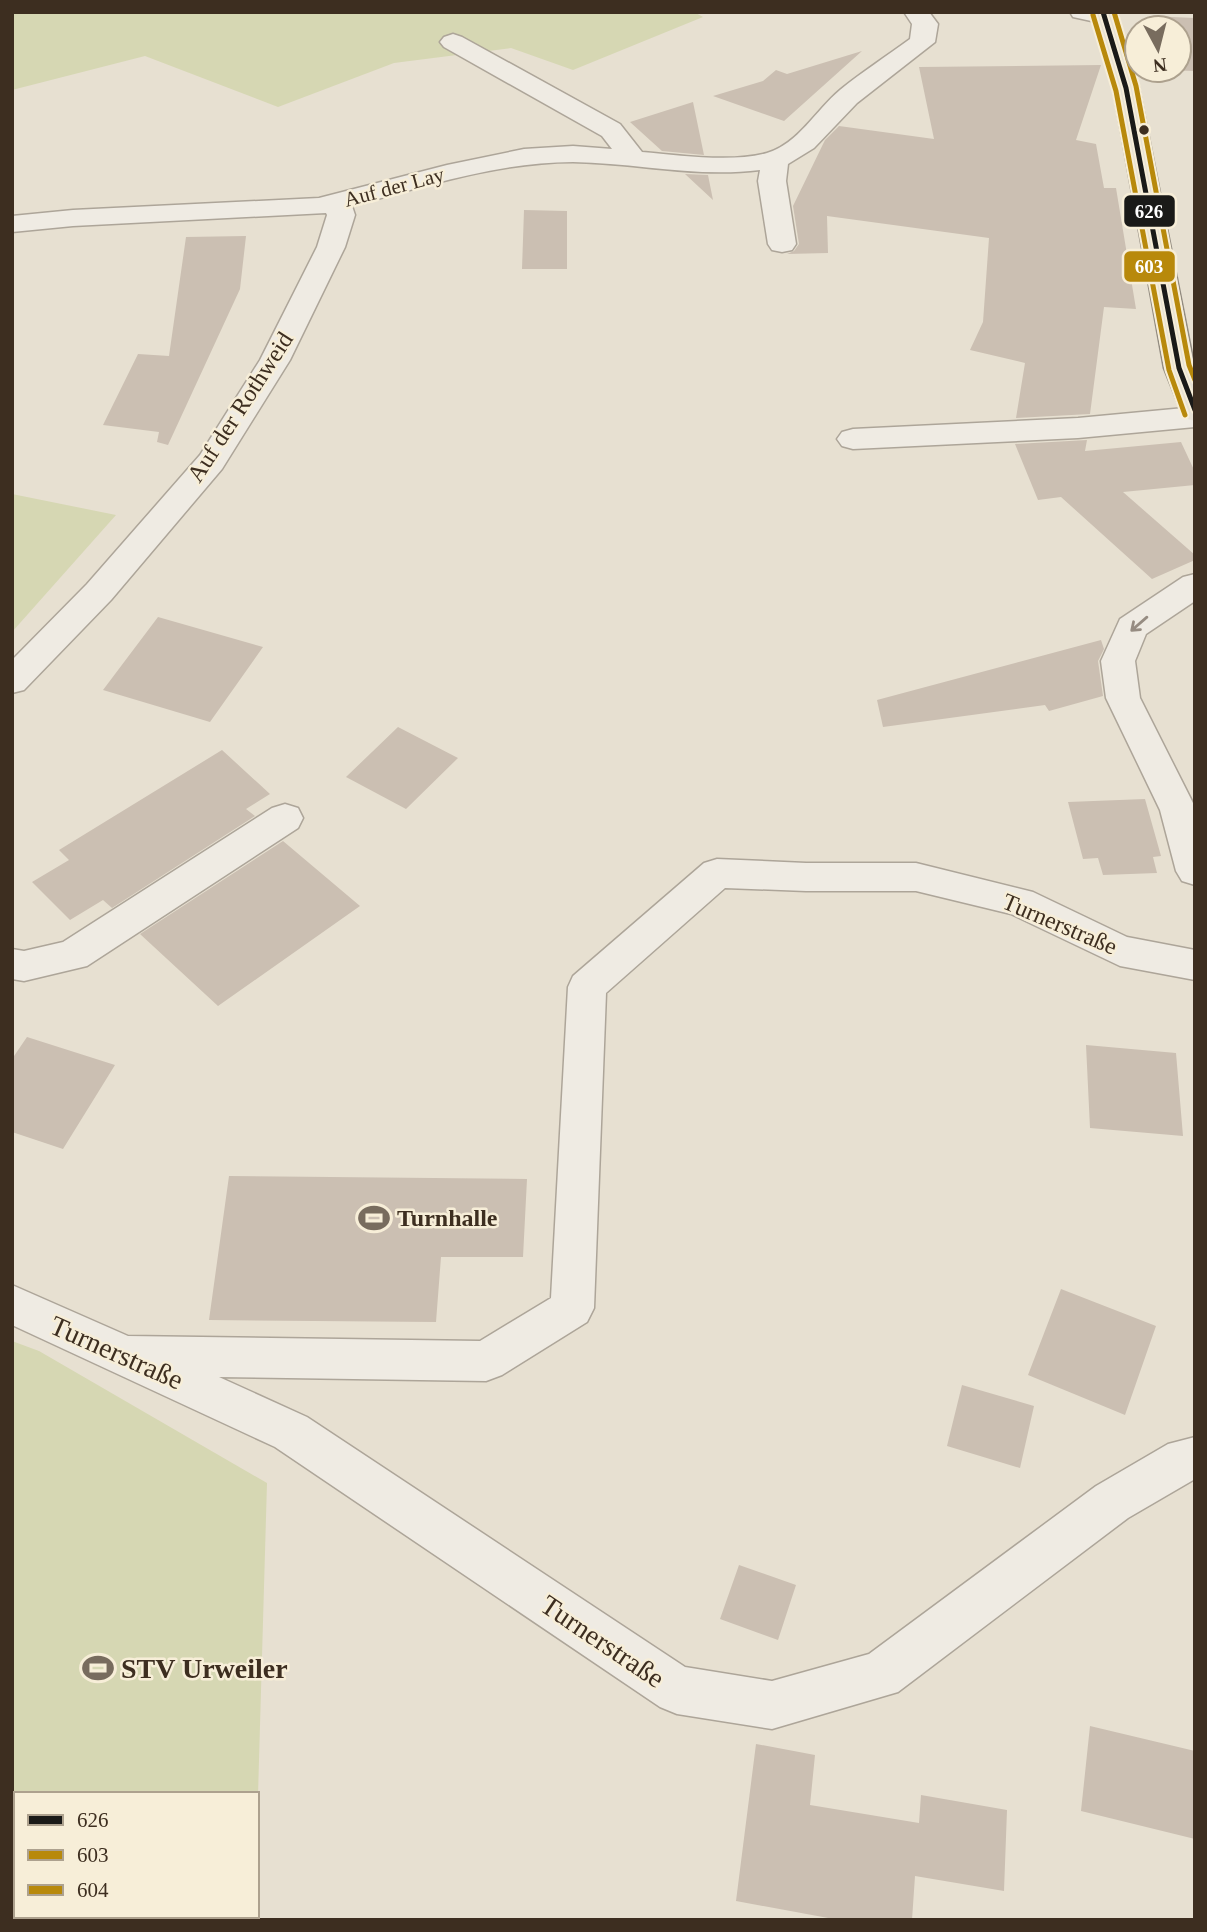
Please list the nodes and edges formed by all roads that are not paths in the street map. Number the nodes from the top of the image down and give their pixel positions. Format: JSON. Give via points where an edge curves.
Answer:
{"nodes":[{"id":1,"x":916,"y":12,"type":"edge"},
{"id":2,"x":1096,"y":14,"type":"edge"},
{"id":3,"x":453,"y":42,"type":"dead end"},
{"id":4,"x":633,"y":158,"type":"junction"},
{"id":5,"x":775,"y":160,"type":"junction"},
{"id":6,"x":337,"y":202,"type":"junction"},
{"id":7,"x":12,"y":224,"type":"edge"},
{"id":8,"x":782,"y":244,"type":"dead end"},
{"id":9,"x":1195,"y":411,"type":"edge"},
{"id":10,"x":1195,"y":417,"type":"edge"},
{"id":11,"x":853,"y":439,"type":"dead end"},
{"id":12,"x":1195,"y":585,"type":"edge"},
{"id":13,"x":12,"y":681,"type":"edge"},
{"id":14,"x":285,"y":818,"type":"dead end"},
{"id":15,"x":1195,"y":871,"type":"edge"},
{"id":16,"x":12,"y":964,"type":"edge"},
{"id":17,"x":1195,"y":965,"type":"edge"},
{"id":18,"x":12,"y":1304,"type":"edge"},
{"id":19,"x":129,"y":1356,"type":"junction"},
{"id":20,"x":1195,"y":1458,"type":"edge"}],
"edges":[{"from":1,"to":5,"type":"street","name":"Auf der Lay","via":[[925,24],[922,42],[848,97],[805,142]]},
{"from":2,"to":9,"type":"main road","via":[[1126,88],[1179,368]]},
{"from":3,"to":4,"type":"street","via":[[611,130]]},
{"from":4,"to":5,"type":"street","name":"Auf der Lay","via":[[688,164]]},
{"from":4,"to":6,"type":"street","name":"Auf der Lay","via":[[524,157]]},
{"from":5,"to":8,"type":"street","via":[[772,181]]},
{"from":6,"to":7,"type":"street","name":"Auf der Lay"},
{"from":6,"to":13,"type":"street","name":"Auf der Rothweid","via":[[341,215],[318,272],[275,360],[211,462],[99,592]]},
{"from":10,"to":11,"type":"street"},
{"from":12,"to":15,"type":"street","one_way":true,"via":[[1132,627],[1118,661],[1123,698],[1178,810]]},
{"from":14,"to":16,"type":"street","via":[[73,955],[24,966]]},
{"from":17,"to":19,"type":"street","name":"Turnerstraße","via":[[1120,951],[1020,902],[916,877],[717,873],[587,986],[572,1308],[486,1361]]},
{"from":18,"to":19,"type":"street","name":"Turnerstraße"},
{"from":19,"to":20,"type":"street","name":"Turnerstraße","via":[[291,1432],[677,1690],[772,1705],[881,1675],[1112,1502],[1184,1459]]}]}
